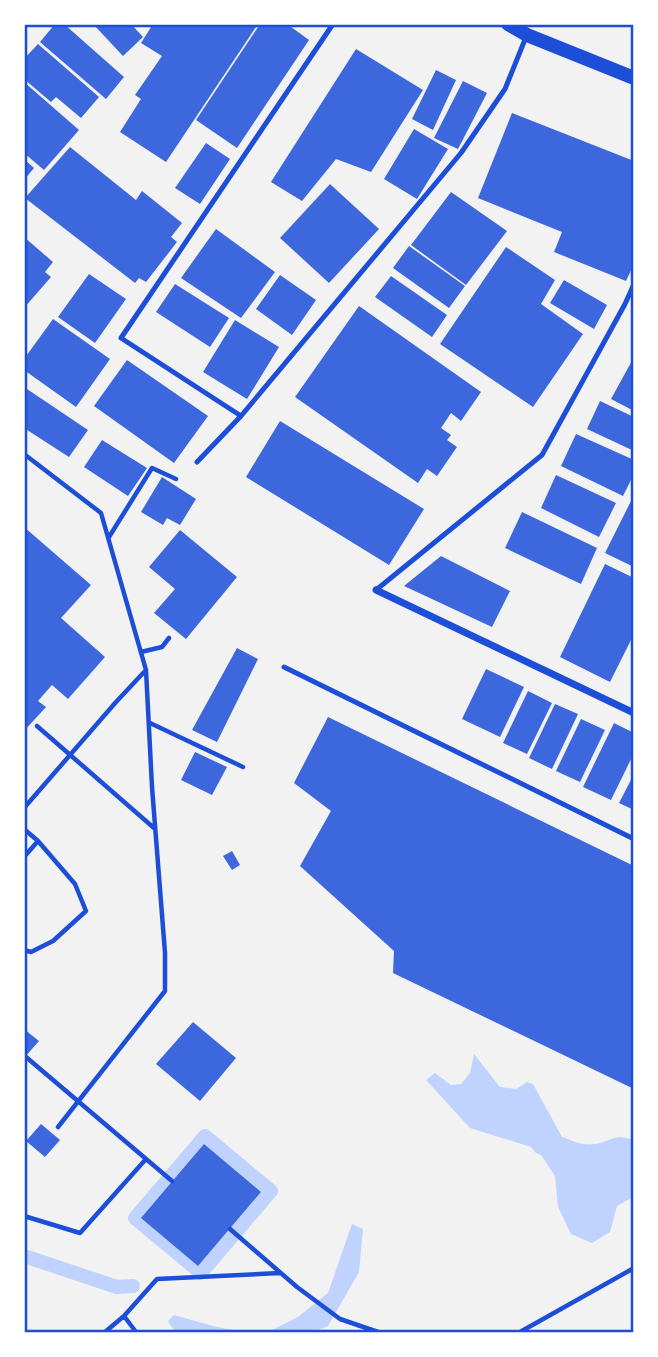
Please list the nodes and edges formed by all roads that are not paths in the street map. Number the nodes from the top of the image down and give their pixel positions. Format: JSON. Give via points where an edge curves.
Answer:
{"nodes":[{"id":1,"x":333,"y":24,"type":"edge"},
{"id":2,"x":508,"y":24,"type":"edge"},
{"id":3,"x":527,"y":35,"type":"junction"},
{"id":4,"x":634,"y":78,"type":"edge"},
{"id":5,"x":634,"y":284,"type":"edge"},
{"id":6,"x":625,"y":304,"type":"junction"},
{"id":7,"x":634,"y":307,"type":"edge"},
{"id":8,"x":241,"y":416,"type":"junction"},
{"id":9,"x":197,"y":461,"type":"dead end"},
{"id":10,"x":376,"y":590,"type":"joint"},
{"id":11,"x":284,"y":667,"type":"dead end"},
{"id":12,"x":634,"y":713,"type":"edge"},
{"id":13,"x":634,"y":839,"type":"edge"}],
"edges":[{"from":1,"to":8,"type":"lane","via":[[121,338]]},
{"from":2,"to":3,"type":"main road"},
{"from":3,"to":4,"type":"main road"},
{"from":3,"to":8,"type":"lane","via":[[505,89],[461,153]]},
{"from":5,"to":6,"type":"lane"},
{"from":6,"to":7,"type":"lane"},
{"from":6,"to":10,"type":"lane","via":[[541,455]]},
{"from":8,"to":9,"type":"lane"},
{"from":10,"to":12,"type":"street"},
{"from":11,"to":13,"type":"lane"}]}
